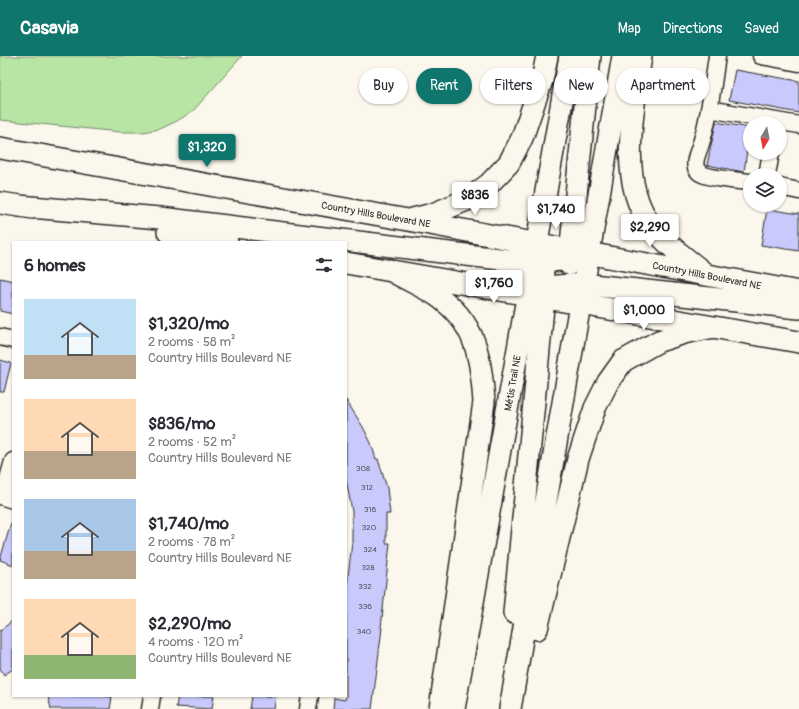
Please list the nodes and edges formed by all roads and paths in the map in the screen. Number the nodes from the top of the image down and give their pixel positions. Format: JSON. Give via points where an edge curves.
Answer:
{"nodes":[{"id":1,"x":547,"y":56,"type":"edge"},
{"id":2,"x":570,"y":56,"type":"edge"},
{"id":3,"x":590,"y":56,"type":"edge"},
{"id":4,"x":623,"y":56,"type":"edge"},
{"id":5,"x":642,"y":56,"type":"edge"},
{"id":6,"x":717,"y":56,"type":"edge"},
{"id":7,"x":761,"y":56,"type":"edge"},
{"id":8,"x":799,"y":63,"type":"edge"},
{"id":9,"x":709,"y":109,"type":"junction"},
{"id":10,"x":746,"y":116,"type":"edge"},
{"id":11,"x":787,"y":123,"type":"edge"},
{"id":12,"x":799,"y":125,"type":"edge"},
{"id":13,"x":0,"y":148,"type":"edge"},
{"id":14,"x":743,"y":181,"type":"edge"},
{"id":15,"x":787,"y":188,"type":"edge"},
{"id":16,"x":799,"y":191,"type":"edge"},
{"id":17,"x":10,"y":204,"type":"edge"},
{"id":18,"x":408,"y":220,"type":"junction"},
{"id":19,"x":221,"y":241,"type":"edge"},
{"id":20,"x":576,"y":254,"type":"junction"},
{"id":21,"x":537,"y":256,"type":"junction"},
{"id":22,"x":347,"y":263,"type":"edge"},
{"id":23,"x":390,"y":270,"type":"junction"},
{"id":24,"x":706,"y":275,"type":"junction"},
{"id":25,"x":578,"y":291,"type":"junction"},
{"id":26,"x":539,"y":292,"type":"junction"},
{"id":27,"x":799,"y":292,"type":"edge"},
{"id":28,"x":799,"y":308,"type":"edge"},
{"id":29,"x":714,"y":327,"type":"junction"},
{"id":30,"x":0,"y":337,"type":"edge"},
{"id":31,"x":12,"y":340,"type":"edge"},
{"id":32,"x":799,"y":342,"type":"edge"},
{"id":33,"x":12,"y":466,"type":"edge"},
{"id":34,"x":5,"y":500,"type":"edge"},
{"id":35,"x":152,"y":697,"type":"edge"},
{"id":36,"x":310,"y":697,"type":"edge"},
{"id":37,"x":150,"y":709,"type":"edge"},
{"id":38,"x":308,"y":709,"type":"edge"},
{"id":39,"x":440,"y":709,"type":"edge"},
{"id":40,"x":454,"y":709,"type":"edge"},
{"id":41,"x":503,"y":709,"type":"edge"},
{"id":42,"x":510,"y":709,"type":"edge"},
{"id":43,"x":517,"y":709,"type":"edge"}],
"edges":[{"from":1,"to":18,"type":"main road","via":[[542,80],[522,138],[509,163],[489,184],[469,199],[433,214]]},
{"from":2,"to":21,"type":"main road","name":"Métis Trail NE"},
{"from":3,"to":20,"type":"main road"},
{"from":4,"to":20,"type":"main road"},
{"from":5,"to":24,"type":"main road","via":[[631,144],[631,172],[636,198],[650,224],[662,238]]},
{"from":6,"to":9,"type":"street"},
{"from":7,"to":8,"type":"street"},
{"from":9,"to":10,"type":"street"},
{"from":9,"to":14,"type":"street","via":[[695,161],[696,167],[699,172],[706,175]]},
{"from":11,"to":12,"type":"street"},
{"from":13,"to":18,"type":"main road","name":"Country Hills Boulevard NE"},
{"from":15,"to":16,"type":"street"},
{"from":17,"to":19,"type":"main road"},
{"from":17,"to":21,"type":"main road"},
{"from":18,"to":21,"type":"main road","name":"Country Hills Boulevard NE"},
{"from":20,"to":21,"type":"main road","name":"Country Hills Boulevard NE"},
{"from":20,"to":24,"type":"main road","name":"Country Hills Boulevard NE"},
{"from":20,"to":25,"type":"main road"},
{"from":21,"to":26,"type":"main road","name":"Métis Trail NE"},
{"from":22,"to":23,"type":"main road"},
{"from":23,"to":26,"type":"main road"},
{"from":23,"to":39,"type":"main road","via":[[436,295],[463,319],[474,341],[482,369],[484,402]]},
{"from":24,"to":27,"type":"main road","name":"Country Hills Boulevard NE"},
{"from":25,"to":26,"type":"main road"},
{"from":25,"to":28,"type":"main road"},
{"from":25,"to":29,"type":"main road"},
{"from":25,"to":42,"type":"main road"},
{"from":26,"to":40,"type":"main road","name":"Métis Trail NE"},
{"from":26,"to":41,"type":"main road"},
{"from":29,"to":32,"type":"main road"},
{"from":29,"to":43,"type":"main road","via":[[684,332],[658,341],[623,361],[608,382],[595,408],[578,459]]},
{"from":30,"to":31,"type":"street"},
{"from":33,"to":34,"type":"street"},
{"from":35,"to":37,"type":"street"},
{"from":36,"to":38,"type":"street"}]}
